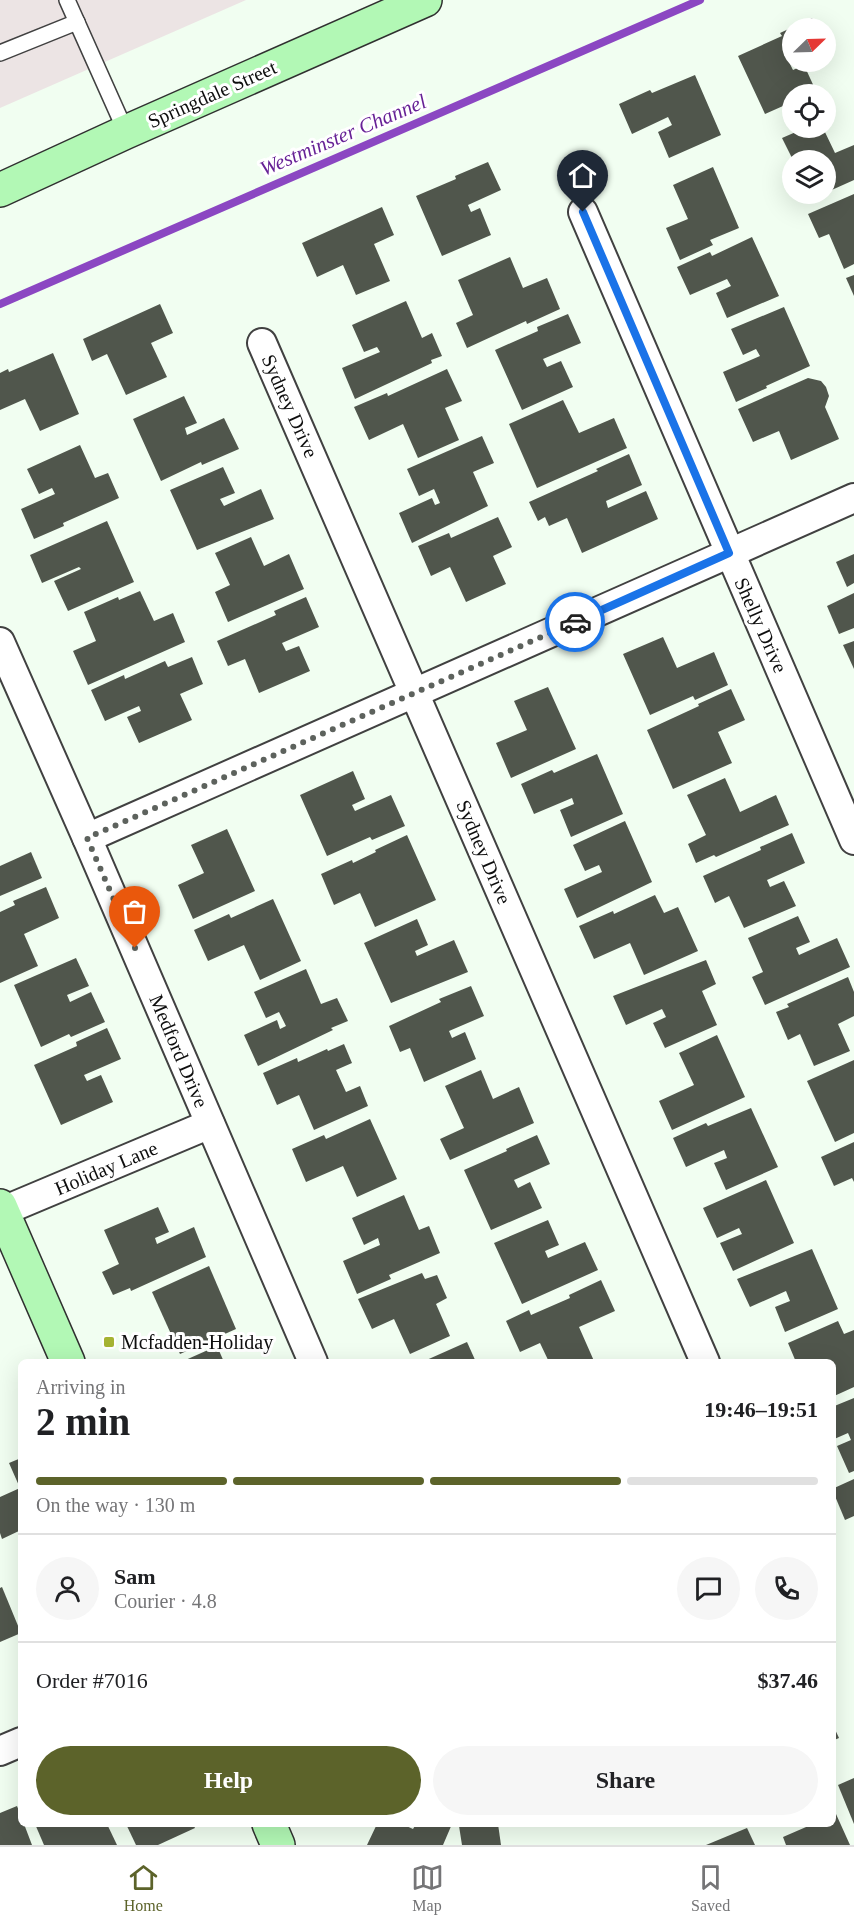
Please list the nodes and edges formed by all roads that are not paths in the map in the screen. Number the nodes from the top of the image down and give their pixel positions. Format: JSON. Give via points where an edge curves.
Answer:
{"nodes":[{"id":1,"x":67,"y":0,"type":"edge"},
{"id":2,"x":405,"y":4,"type":"edge"},
{"id":3,"x":77,"y":22,"type":"junction"},
{"id":4,"x":2,"y":47,"type":"edge"},
{"id":5,"x":126,"y":132,"type":"junction"},
{"id":6,"x":0,"y":190,"type":"edge"},
{"id":7,"x":583,"y":212,"type":"dead end"},
{"id":8,"x":262,"y":342,"type":"dead end"},
{"id":9,"x":854,"y":498,"type":"edge"},
{"id":10,"x":729,"y":553,"type":"junction"},
{"id":11,"x":0,"y":642,"type":"edge"},
{"id":12,"x":416,"y":693,"type":"junction"},
{"id":13,"x":87,"y":838,"type":"junction"},
{"id":14,"x":854,"y":840,"type":"edge"},
{"id":15,"x":210,"y":1125,"type":"junction"},
{"id":16,"x":1,"y":1208,"type":"edge"},
{"id":17,"x":67,"y":1359,"type":"edge"},
{"id":18,"x":312,"y":1359,"type":"edge"},
{"id":19,"x":704,"y":1359,"type":"edge"},
{"id":20,"x":18,"y":1743,"type":"edge"},
{"id":21,"x":0,"y":1751,"type":"edge"},
{"id":22,"x":270,"y":1827,"type":"edge"},
{"id":23,"x":278,"y":1845,"type":"edge"}],
"edges":[{"from":1,"to":3,"type":"lane"},
{"from":2,"to":5,"type":"main road","name":"Springdale Street"},
{"from":3,"to":4,"type":"lane"},
{"from":3,"to":5,"type":"lane"},
{"from":5,"to":6,"type":"main road","name":"Springdale Street"},
{"from":7,"to":10,"type":"street","name":"Shelly Drive"},
{"from":8,"to":12,"type":"street","name":"Sydney Drive"},
{"from":9,"to":10,"type":"street"},
{"from":10,"to":12,"type":"street"},
{"from":10,"to":14,"type":"street","name":"Shelly Drive"},
{"from":11,"to":13,"type":"street","name":"Medford Drive"},
{"from":12,"to":13,"type":"street"},
{"from":12,"to":19,"type":"street","name":"Sydney Drive"},
{"from":13,"to":15,"type":"street","name":"Medford Drive"},
{"from":15,"to":16,"type":"street","name":"Holiday Lane"},
{"from":15,"to":18,"type":"street","name":"Medford Drive"},
{"from":16,"to":17,"type":"main road"},
{"from":20,"to":21,"type":"street"},
{"from":22,"to":23,"type":"main road"}]}
